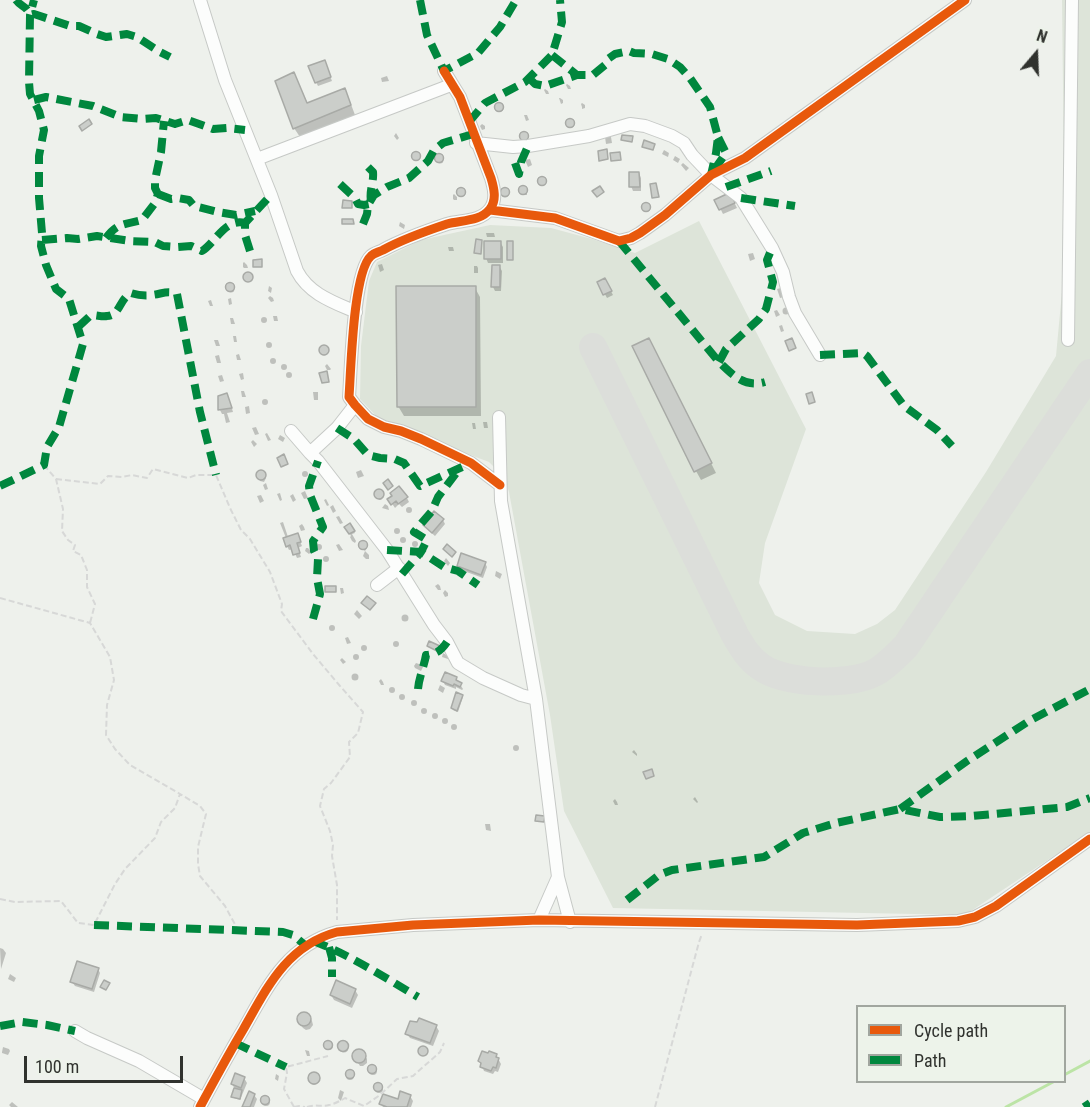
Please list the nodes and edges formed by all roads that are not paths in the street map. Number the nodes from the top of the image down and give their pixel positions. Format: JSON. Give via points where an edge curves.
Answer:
{"nodes":[{"id":1,"x":200,"y":0,"type":"edge"},
{"id":2,"x":965,"y":0,"type":"edge"},
{"id":3,"x":1072,"y":0,"type":"edge"},
{"id":4,"x":444,"y":70,"type":"dead end"},
{"id":5,"x":451,"y":85,"type":"junction"},
{"id":6,"x":476,"y":143,"type":"junction"},
{"id":7,"x":257,"y":159,"type":"junction"},
{"id":8,"x":711,"y":175,"type":"junction"},
{"id":9,"x":490,"y":210,"type":"junction"},
{"id":10,"x":356,"y":312,"type":"junction"},
{"id":11,"x":1068,"y":340,"type":"dead end"},
{"id":12,"x":820,"y":355,"type":"dead end"},
{"id":13,"x":355,"y":405,"type":"junction"},
{"id":14,"x":499,"y":417,"type":"dead end"},
{"id":15,"x":291,"y":431,"type":"dead end"},
{"id":16,"x":310,"y":453,"type":"junction"},
{"id":17,"x":500,"y":485,"type":"junction"},
{"id":18,"x":399,"y":568,"type":"junction"},
{"id":19,"x":377,"y":585,"type":"dead end"},
{"id":20,"x":536,"y":699,"type":"junction"},
{"id":21,"x":1090,"y":839,"type":"edge"},
{"id":22,"x":558,"y":877,"type":"junction"},
{"id":23,"x":538,"y":920,"type":"junction"},
{"id":24,"x":570,"y":922,"type":"junction"},
{"id":25,"x":75,"y":1031,"type":"dead end"},
{"id":26,"x":202,"y":1103,"type":"edge"}],
"edges":[{"from":1,"to":7,"type":"street","via":[[225,80]]},
{"from":2,"to":8,"type":"street","via":[[745,158]]},
{"from":3,"to":11,"type":"street"},
{"from":4,"to":5,"type":"street"},
{"from":5,"to":6,"type":"street","via":[[460,97]]},
{"from":5,"to":7,"type":"street"},
{"from":6,"to":8,"type":"street","via":[[528,146],[589,136],[630,124],[645,126],[684,143]]},
{"from":6,"to":9,"type":"street","via":[[494,188]]},
{"from":7,"to":10,"type":"street","via":[[303,281],[324,298]]},
{"from":8,"to":9,"type":"street","via":[[657,221],[619,241],[555,218]]},
{"from":8,"to":12,"type":"street","via":[[741,198],[772,248],[795,313]]},
{"from":9,"to":10,"type":"street","via":[[467,222],[450,223],[394,243],[370,256],[360,278]]},
{"from":10,"to":13,"type":"street","via":[[350,397]]},
{"from":13,"to":16,"type":"street","via":[[338,428]]},
{"from":13,"to":17,"type":"street","via":[[368,419],[471,463]]},
{"from":14,"to":17,"type":"street"},
{"from":15,"to":16,"type":"street"},
{"from":16,"to":18,"type":"street"},
{"from":17,"to":20,"type":"street"},
{"from":18,"to":19,"type":"street"},
{"from":18,"to":20,"type":"street","via":[[458,663],[483,678]]},
{"from":20,"to":22,"type":"street"},
{"from":21,"to":24,"type":"street","via":[[996,906],[958,921],[857,925]]},
{"from":22,"to":23,"type":"street"},
{"from":22,"to":24,"type":"street"},
{"from":23,"to":24,"type":"street"},
{"from":23,"to":26,"type":"street","via":[[413,925],[328,934],[306,946],[279,969]]},
{"from":25,"to":26,"type":"street","via":[[139,1061]]}]}
